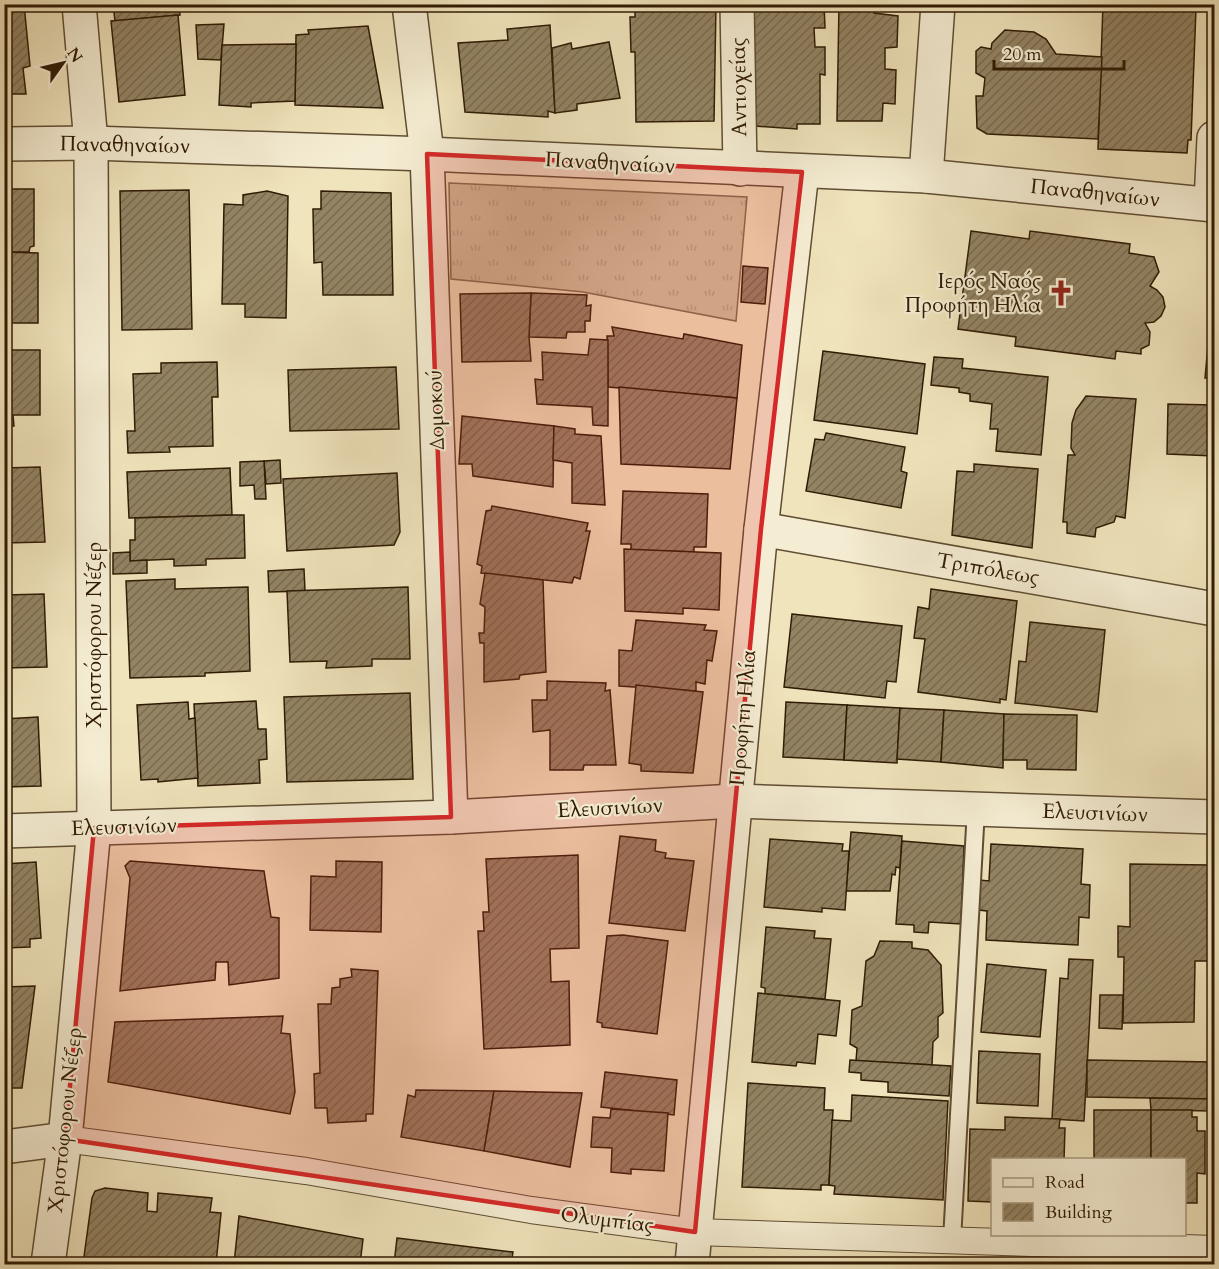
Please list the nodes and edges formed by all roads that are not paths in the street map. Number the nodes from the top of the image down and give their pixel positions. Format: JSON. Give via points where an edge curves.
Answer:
{"nodes":[{"id":1,"x":79,"y":4,"type":"edge"},
{"id":2,"x":409,"y":4,"type":"edge"},
{"id":3,"x":737,"y":4,"type":"edge"},
{"id":4,"x":938,"y":4,"type":"edge"},
{"id":5,"x":1215,"y":138,"type":"edge"},
{"id":6,"x":91,"y":143,"type":"junction"},
{"id":7,"x":4,"y":144,"type":"edge"},
{"id":8,"x":427,"y":154,"type":"junction"},
{"id":9,"x":740,"y":169,"type":"junction"},
{"id":10,"x":802,"y":172,"type":"junction"},
{"id":11,"x":926,"y":176,"type":"junction"},
{"id":12,"x":1213,"y":204,"type":"edge"},
{"id":13,"x":761,"y":529,"type":"junction"},
{"id":14,"x":1215,"y":609,"type":"edge"},
{"id":15,"x":735,"y":801,"type":"junction"},
{"id":16,"x":976,"y":809,"type":"junction"},
{"id":17,"x":451,"y":817,"type":"junction"},
{"id":18,"x":1215,"y":817,"type":"edge"},
{"id":19,"x":94,"y":828,"type":"junction"},
{"id":20,"x":4,"y":831,"type":"edge"},
{"id":21,"x":65,"y":1139,"type":"junction"},
{"id":22,"x":4,"y":1147,"type":"edge"},
{"id":23,"x":695,"y":1232,"type":"junction"},
{"id":24,"x":952,"y":1240,"type":"junction"},
{"id":25,"x":1215,"y":1249,"type":"edge"},
{"id":26,"x":48,"y":1264,"type":"edge"},
{"id":27,"x":692,"y":1264,"type":"edge"}],
"edges":[{"from":1,"to":6,"type":"street","name":"Χριστόφορου Νέζερ"},
{"from":2,"to":8,"type":"street","name":"Δομοκού"},
{"from":3,"to":9,"type":"street","name":"Αντιοχείας"},
{"from":4,"to":11,"type":"street"},
{"from":5,"to":12,"type":"street"},
{"from":6,"to":7,"type":"street","name":"Παναθηναίων"},
{"from":6,"to":8,"type":"street","name":"Παναθηναίων"},
{"from":6,"to":19,"type":"street","name":"Χριστόφορου Νέζερ"},
{"from":8,"to":9,"type":"street","name":"Παναθηναίων"},
{"from":8,"to":17,"type":"street","name":"Δομοκού"},
{"from":9,"to":10,"type":"street","name":"Παναθηναίων"},
{"from":10,"to":11,"type":"street","name":"Παναθηναίων"},
{"from":10,"to":13,"type":"street","name":"Προφήτη Ηλία"},
{"from":11,"to":12,"type":"street","name":"Παναθηναίων"},
{"from":13,"to":14,"type":"street","name":"Τριπόλεως"},
{"from":13,"to":15,"type":"street","name":"Προφήτη Ηλία"},
{"from":15,"to":16,"type":"street","name":"Ελευσινίων"},
{"from":15,"to":17,"type":"street","name":"Ελευσινίων"},
{"from":15,"to":23,"type":"street","name":"Προφήτη Ηλία"},
{"from":16,"to":18,"type":"street","name":"Ελευσινίων"},
{"from":16,"to":24,"type":"lane"},
{"from":17,"to":19,"type":"street","name":"Ελευσινίων"},
{"from":19,"to":20,"type":"street","name":"Ελευσινίων"},
{"from":19,"to":21,"type":"street","name":"Χριστόφορου Νέζερ"},
{"from":21,"to":22,"type":"street","name":"Ολυμπίας"},
{"from":21,"to":23,"type":"street","name":"Ολυμπίας","via":[[306,1171],[531,1210]]},
{"from":21,"to":26,"type":"street","name":"Χριστόφορου Νέζερ"},
{"from":23,"to":24,"type":"street","name":"Ολυμπίας"},
{"from":23,"to":27,"type":"street","name":"Προφήτη Ηλία"},
{"from":24,"to":25,"type":"street","name":"Ολυμπίας"}]}
